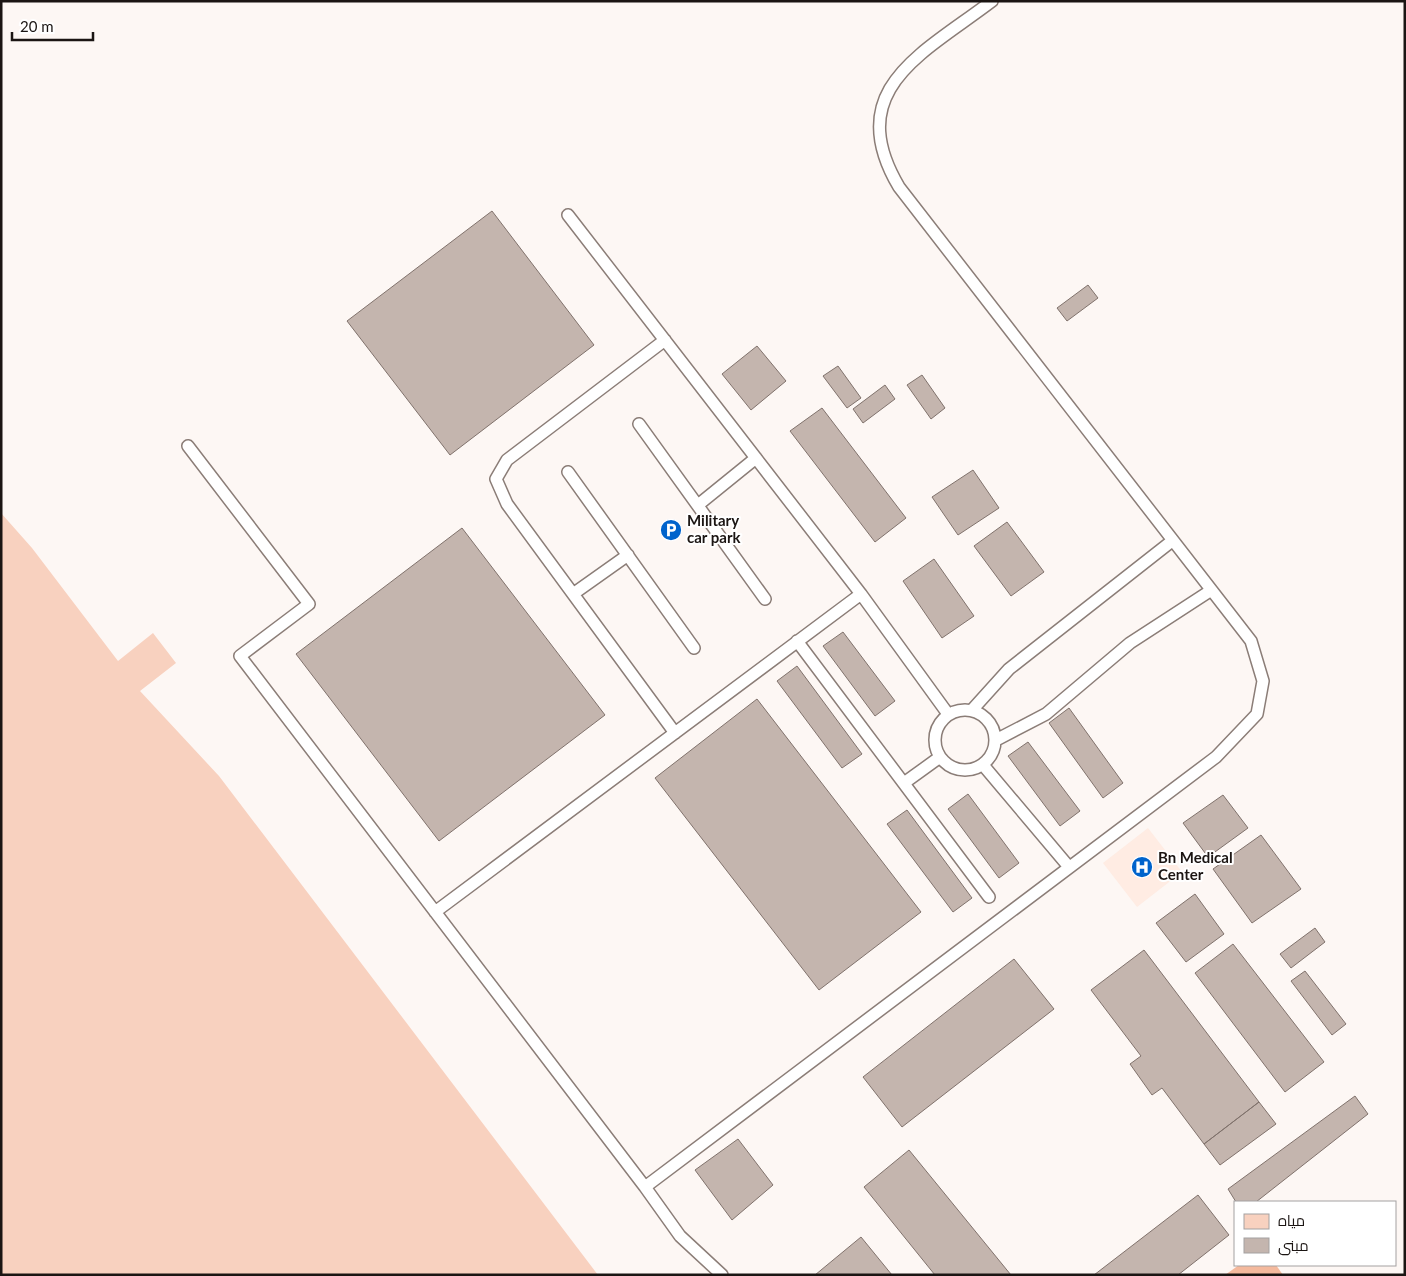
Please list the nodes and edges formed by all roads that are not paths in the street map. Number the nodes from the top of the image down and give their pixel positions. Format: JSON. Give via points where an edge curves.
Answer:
{"nodes":[{"id":1,"x":992,"y":1,"type":"edge"},
{"id":2,"x":568,"y":215,"type":"dead end"},
{"id":3,"x":665,"y":340,"type":"junction"},
{"id":4,"x":639,"y":424,"type":"dead end"},
{"id":5,"x":188,"y":446,"type":"dead end"},
{"id":6,"x":756,"y":458,"type":"junction"},
{"id":7,"x":568,"y":472,"type":"dead end"},
{"id":8,"x":698,"y":505,"type":"junction"},
{"id":9,"x":1172,"y":540,"type":"junction"},
{"id":10,"x":628,"y":555,"type":"junction"},
{"id":11,"x":1210,"y":591,"type":"junction"},
{"id":12,"x":573,"y":594,"type":"junction"},
{"id":13,"x":861,"y":594,"type":"junction"},
{"id":14,"x":765,"y":599,"type":"dead end"},
{"id":15,"x":797,"y":641,"type":"junction"},
{"id":16,"x":694,"y":648,"type":"dead end"},
{"id":17,"x":972,"y":710,"type":"junction"},
{"id":18,"x":948,"y":714,"type":"junction"},
{"id":19,"x":674,"y":733,"type":"junction"},
{"id":20,"x":996,"y":740,"type":"junction"},
{"id":21,"x":940,"y":757,"type":"junction"},
{"id":22,"x":983,"y":765,"type":"junction"},
{"id":23,"x":904,"y":783,"type":"junction"},
{"id":24,"x":1069,"y":867,"type":"junction"},
{"id":25,"x":989,"y":898,"type":"dead end"},
{"id":26,"x":435,"y":912,"type":"junction"},
{"id":27,"x":645,"y":1187,"type":"junction"},
{"id":28,"x":722,"y":1275,"type":"edge"}],
"edges":[{"from":1,"to":9,"type":"lane","via":[[914,60],[891,84],[878,122],[879,142],[886,166]]},
{"from":2,"to":3,"type":"lane"},
{"from":3,"to":6,"type":"lane"},
{"from":3,"to":12,"type":"lane","via":[[507,460],[496,479],[507,504]]},
{"from":4,"to":8,"type":"lane"},
{"from":5,"to":26,"type":"lane","via":[[309,604],[240,656]]},
{"from":6,"to":8,"type":"lane"},
{"from":6,"to":13,"type":"lane"},
{"from":7,"to":10,"type":"lane"},
{"from":8,"to":14,"type":"lane"},
{"from":9,"to":11,"type":"lane"},
{"from":9,"to":17,"type":"lane","via":[[1009,669]]},
{"from":10,"to":12,"type":"lane"},
{"from":10,"to":16,"type":"lane"},
{"from":11,"to":20,"type":"lane","via":[[1130,643],[1046,714]]},
{"from":11,"to":24,"type":"lane","via":[[1251,642],[1263,681],[1257,714],[1216,757]]},
{"from":12,"to":19,"type":"lane"},
{"from":13,"to":15,"type":"lane"},
{"from":13,"to":18,"type":"lane"},
{"from":15,"to":19,"type":"lane"},
{"from":15,"to":23,"type":"lane"},
{"from":17,"to":18,"type":"lane"},
{"from":17,"to":20,"type":"lane","via":[[989,720]]},
{"from":18,"to":21,"type":"lane","via":[[935,734],[935,746]]},
{"from":19,"to":26,"type":"lane"},
{"from":20,"to":22,"type":"lane","via":[[993,754]]},
{"from":21,"to":22,"type":"lane","via":[[949,766],[960,770],[972,770]]},
{"from":21,"to":23,"type":"lane"},
{"from":22,"to":24,"type":"lane"},
{"from":23,"to":25,"type":"lane"},
{"from":24,"to":27,"type":"lane"},
{"from":26,"to":27,"type":"lane"},
{"from":27,"to":28,"type":"lane","via":[[680,1236]]}]}
